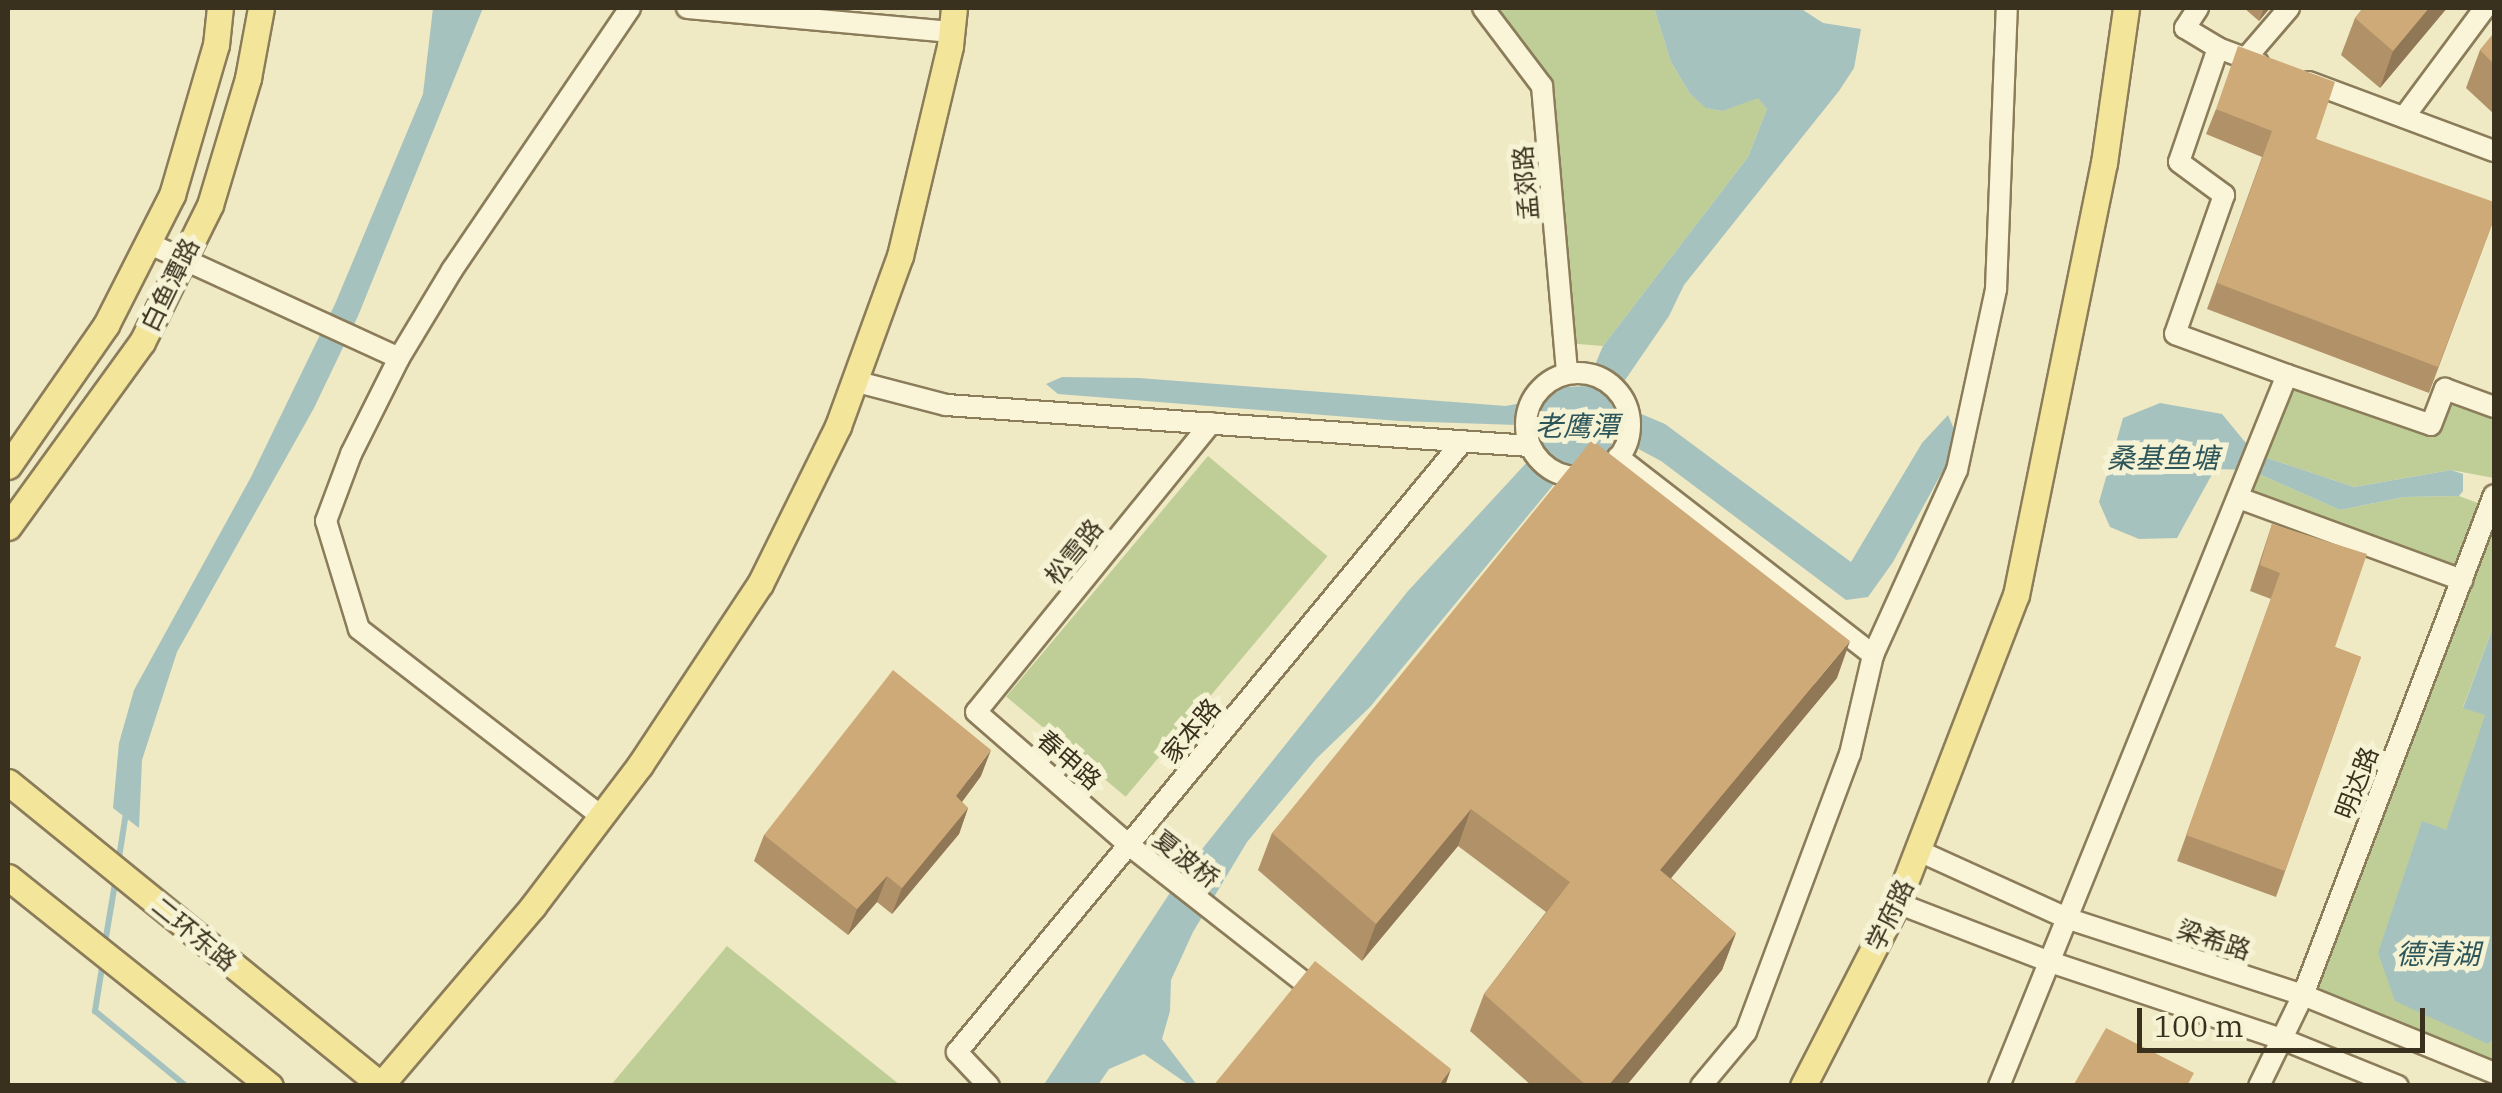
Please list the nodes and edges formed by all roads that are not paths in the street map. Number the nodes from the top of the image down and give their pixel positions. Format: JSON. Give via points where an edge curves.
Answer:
{"nodes":[{"id":1,"x":220,"y":8,"type":"edge"},
{"id":2,"x":261,"y":8,"type":"edge"},
{"id":3,"x":630,"y":8,"type":"edge"},
{"id":4,"x":687,"y":8,"type":"edge"},
{"id":5,"x":1483,"y":8,"type":"edge"},
{"id":6,"x":2007,"y":8,"type":"edge"},
{"id":7,"x":2126,"y":8,"type":"edge"},
{"id":8,"x":2198,"y":8,"type":"edge"},
{"id":9,"x":2289,"y":8,"type":"edge"},
{"id":10,"x":2485,"y":8,"type":"edge"},
{"id":11,"x":953,"y":20,"type":"edge"},
{"id":12,"x":2218,"y":48,"type":"junction"},
{"id":13,"x":2246,"y":58,"type":"junction"},
{"id":14,"x":2404,"y":117,"type":"junction"},
{"id":15,"x":2494,"y":150,"type":"edge"},
{"id":16,"x":148,"y":243,"type":"junction"},
{"id":17,"x":184,"y":258,"type":"junction"},
{"id":18,"x":399,"y":358,"type":"junction"},
{"id":19,"x":1578,"y":373,"type":"junction"},
{"id":20,"x":2286,"y":375,"type":"junction"},
{"id":21,"x":854,"y":381,"type":"junction"},
{"id":22,"x":2494,"y":408,"type":"edge"},
{"id":23,"x":1211,"y":423,"type":"junction"},
{"id":24,"x":1463,"y":441,"type":"junction"},
{"id":25,"x":1529,"y":443,"type":"junction"},
{"id":26,"x":1622,"y":452,"type":"junction"},
{"id":27,"x":8,"y":466,"type":"edge"},
{"id":28,"x":2494,"y":495,"type":"edge"},
{"id":29,"x":2238,"y":498,"type":"junction"},
{"id":30,"x":8,"y":528,"type":"edge"},
{"id":31,"x":2462,"y":580,"type":"junction"},
{"id":32,"x":1873,"y":655,"type":"junction"},
{"id":33,"x":976,"y":712,"type":"joint"},
{"id":34,"x":8,"y":782,"type":"edge"},
{"id":35,"x":601,"y":816,"type":"junction"},
{"id":36,"x":1128,"y":845,"type":"junction"},
{"id":37,"x":1918,"y":851,"type":"junction"},
{"id":38,"x":8,"y":877,"type":"edge"},
{"id":39,"x":1898,"y":903,"type":"junction"},
{"id":40,"x":2069,"y":919,"type":"junction"},
{"id":41,"x":2050,"y":962,"type":"junction"},
{"id":42,"x":2303,"y":995,"type":"junction"},
{"id":43,"x":1331,"y":1004,"type":"edge"},
{"id":44,"x":2282,"y":1039,"type":"junction"},
{"id":45,"x":2494,"y":1073,"type":"edge"},
{"id":46,"x":381,"y":1085,"type":"edge"},
{"id":47,"x":270,"y":1086,"type":"edge"},
{"id":48,"x":989,"y":1086,"type":"edge"},
{"id":49,"x":1701,"y":1086,"type":"edge"},
{"id":50,"x":1803,"y":1086,"type":"edge"},
{"id":51,"x":1999,"y":1086,"type":"edge"},
{"id":52,"x":2259,"y":1086,"type":"edge"},
{"id":53,"x":2398,"y":1086,"type":"edge"}],
"edges":[{"from":1,"to":16,"type":"main road","via":[[216,45],[172,195]]},
{"from":2,"to":17,"type":"main road","name":"白鱼潭路","via":[[248,78],[210,204]]},
{"from":3,"to":18,"type":"street"},
{"from":4,"to":11,"type":"street"},
{"from":5,"to":19,"type":"street","name":"孟郊路","via":[[1542,86]]},
{"from":6,"to":32,"type":"street","via":[[1996,289],[1957,470]]},
{"from":7,"to":37,"type":"main road","name":"学府路","via":[[2104,163],[2016,595]]},
{"from":8,"to":12,"type":"street","via":[[2186,28]]},
{"from":9,"to":13,"type":"street"},
{"from":10,"to":14,"type":"street"},
{"from":11,"to":21,"type":"main road","via":[[900,256]]},
{"from":12,"to":13,"type":"street"},
{"from":12,"to":20,"type":"street","via":[[2179,162],[2224,195],[2175,334]]},
{"from":13,"to":14,"type":"street"},
{"from":14,"to":15,"type":"street"},
{"from":16,"to":17,"type":"street"},
{"from":16,"to":27,"type":"main road","via":[[106,325]]},
{"from":17,"to":18,"type":"street"},
{"from":17,"to":30,"type":"main road","name":"白鱼潭路","via":[[142,342]]},
{"from":18,"to":35,"type":"street","via":[[326,521],[359,630]]},
{"from":19,"to":25,"type":"street","via":[[1546,383],[1532,399]]},
{"from":19,"to":26,"type":"street","via":[[1608,382],[1625,402]]},
{"from":20,"to":22,"type":"street","via":[[2430,425],[2446,389]]},
{"from":20,"to":29,"type":"street"},
{"from":21,"to":23,"type":"street","via":[[946,404]]},
{"from":21,"to":35,"type":"main road","via":[[760,584]]},
{"from":23,"to":24,"type":"street"},
{"from":23,"to":33,"type":"street","name":"松雪路"},
{"from":24,"to":25,"type":"street"},
{"from":24,"to":36,"type":"street","name":"家本路"},
{"from":25,"to":26,"type":"street","via":[[1554,472],[1568,476],[1588,476]]},
{"from":26,"to":32,"type":"street"},
{"from":28,"to":31,"type":"street","name":"明达路"},
{"from":29,"to":31,"type":"street"},
{"from":29,"to":40,"type":"street"},
{"from":31,"to":42,"type":"street","name":"明达路"},
{"from":32,"to":49,"type":"street","via":[[1850,754],[1795,911],[1746,1032]]},
{"from":33,"to":36,"type":"street","name":"春申路"},
{"from":34,"to":46,"type":"main road","name":"二环东路"},
{"from":35,"to":46,"type":"main road"},
{"from":36,"to":43,"type":"street","name":"夏波桥"},
{"from":36,"to":48,"type":"street","name":"家本路","via":[[957,1052]]},
{"from":37,"to":39,"type":"main road","name":"学府路"},
{"from":37,"to":40,"type":"street","name":"梁希路"},
{"from":38,"to":47,"type":"main road"},
{"from":39,"to":41,"type":"street"},
{"from":39,"to":50,"type":"main road","name":"学府路"},
{"from":40,"to":41,"type":"street"},
{"from":40,"to":42,"type":"street","name":"梁希路"},
{"from":41,"to":44,"type":"street"},
{"from":41,"to":51,"type":"street"},
{"from":42,"to":44,"type":"street","name":"明达路"},
{"from":42,"to":45,"type":"street","name":"梁希路"},
{"from":44,"to":52,"type":"street","name":"明达路"},
{"from":44,"to":53,"type":"street"}]}
